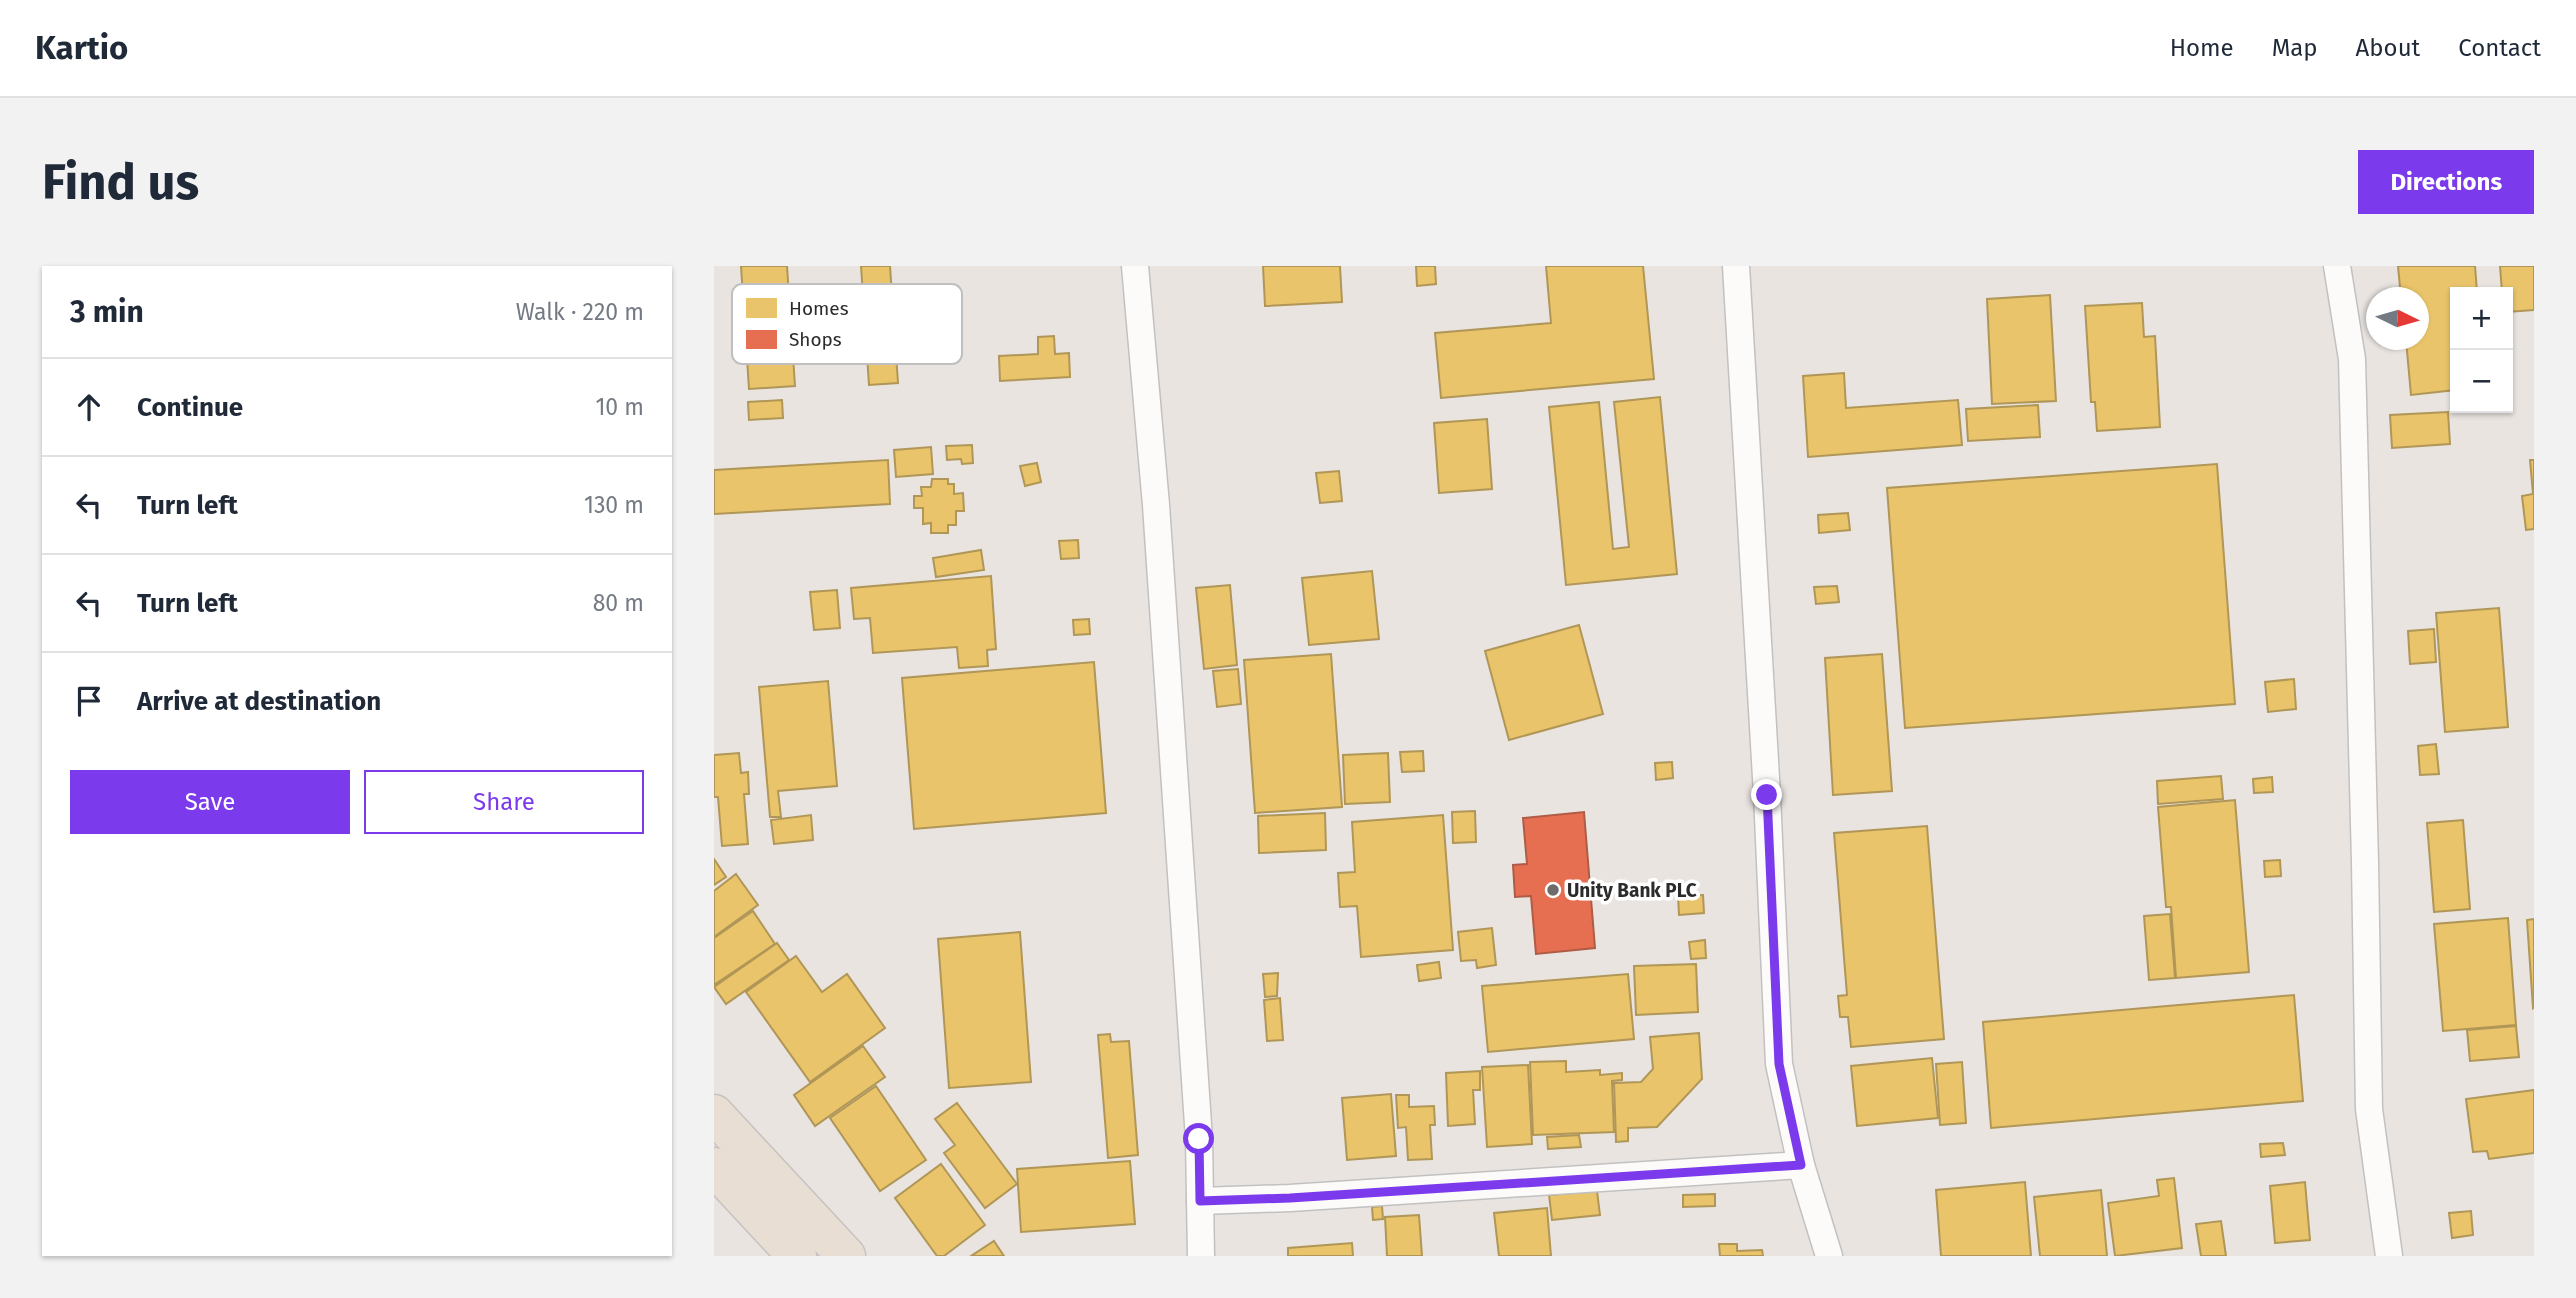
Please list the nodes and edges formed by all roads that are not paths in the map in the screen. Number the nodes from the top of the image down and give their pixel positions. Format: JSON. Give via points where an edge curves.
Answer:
{"nodes":[{"id":1,"x":1135,"y":266,"type":"edge"},
{"id":2,"x":1736,"y":266,"type":"edge"},
{"id":3,"x":2337,"y":266,"type":"edge"},
{"id":4,"x":714,"y":1114,"type":"edge"},
{"id":5,"x":1801,"y":1165,"type":"junction"},
{"id":6,"x":714,"y":1167,"type":"edge"},
{"id":7,"x":1200,"y":1201,"type":"junction"},
{"id":8,"x":797,"y":1256,"type":"edge"},
{"id":9,"x":846,"y":1256,"type":"edge"},
{"id":10,"x":1201,"y":1256,"type":"edge"},
{"id":11,"x":1829,"y":1256,"type":"edge"},
{"id":12,"x":2389,"y":1256,"type":"edge"}],
"edges":[{"from":1,"to":7,"type":"street","via":[[1156,505]]},
{"from":2,"to":5,"type":"street","via":[[1779,1064]]},
{"from":3,"to":12,"type":"street","via":[[2352,359],[2369,1109]]},
{"from":4,"to":9,"type":"highway"},
{"from":5,"to":7,"type":"street"},
{"from":5,"to":11,"type":"street"},
{"from":6,"to":8,"type":"highway"},
{"from":7,"to":10,"type":"street"}]}
